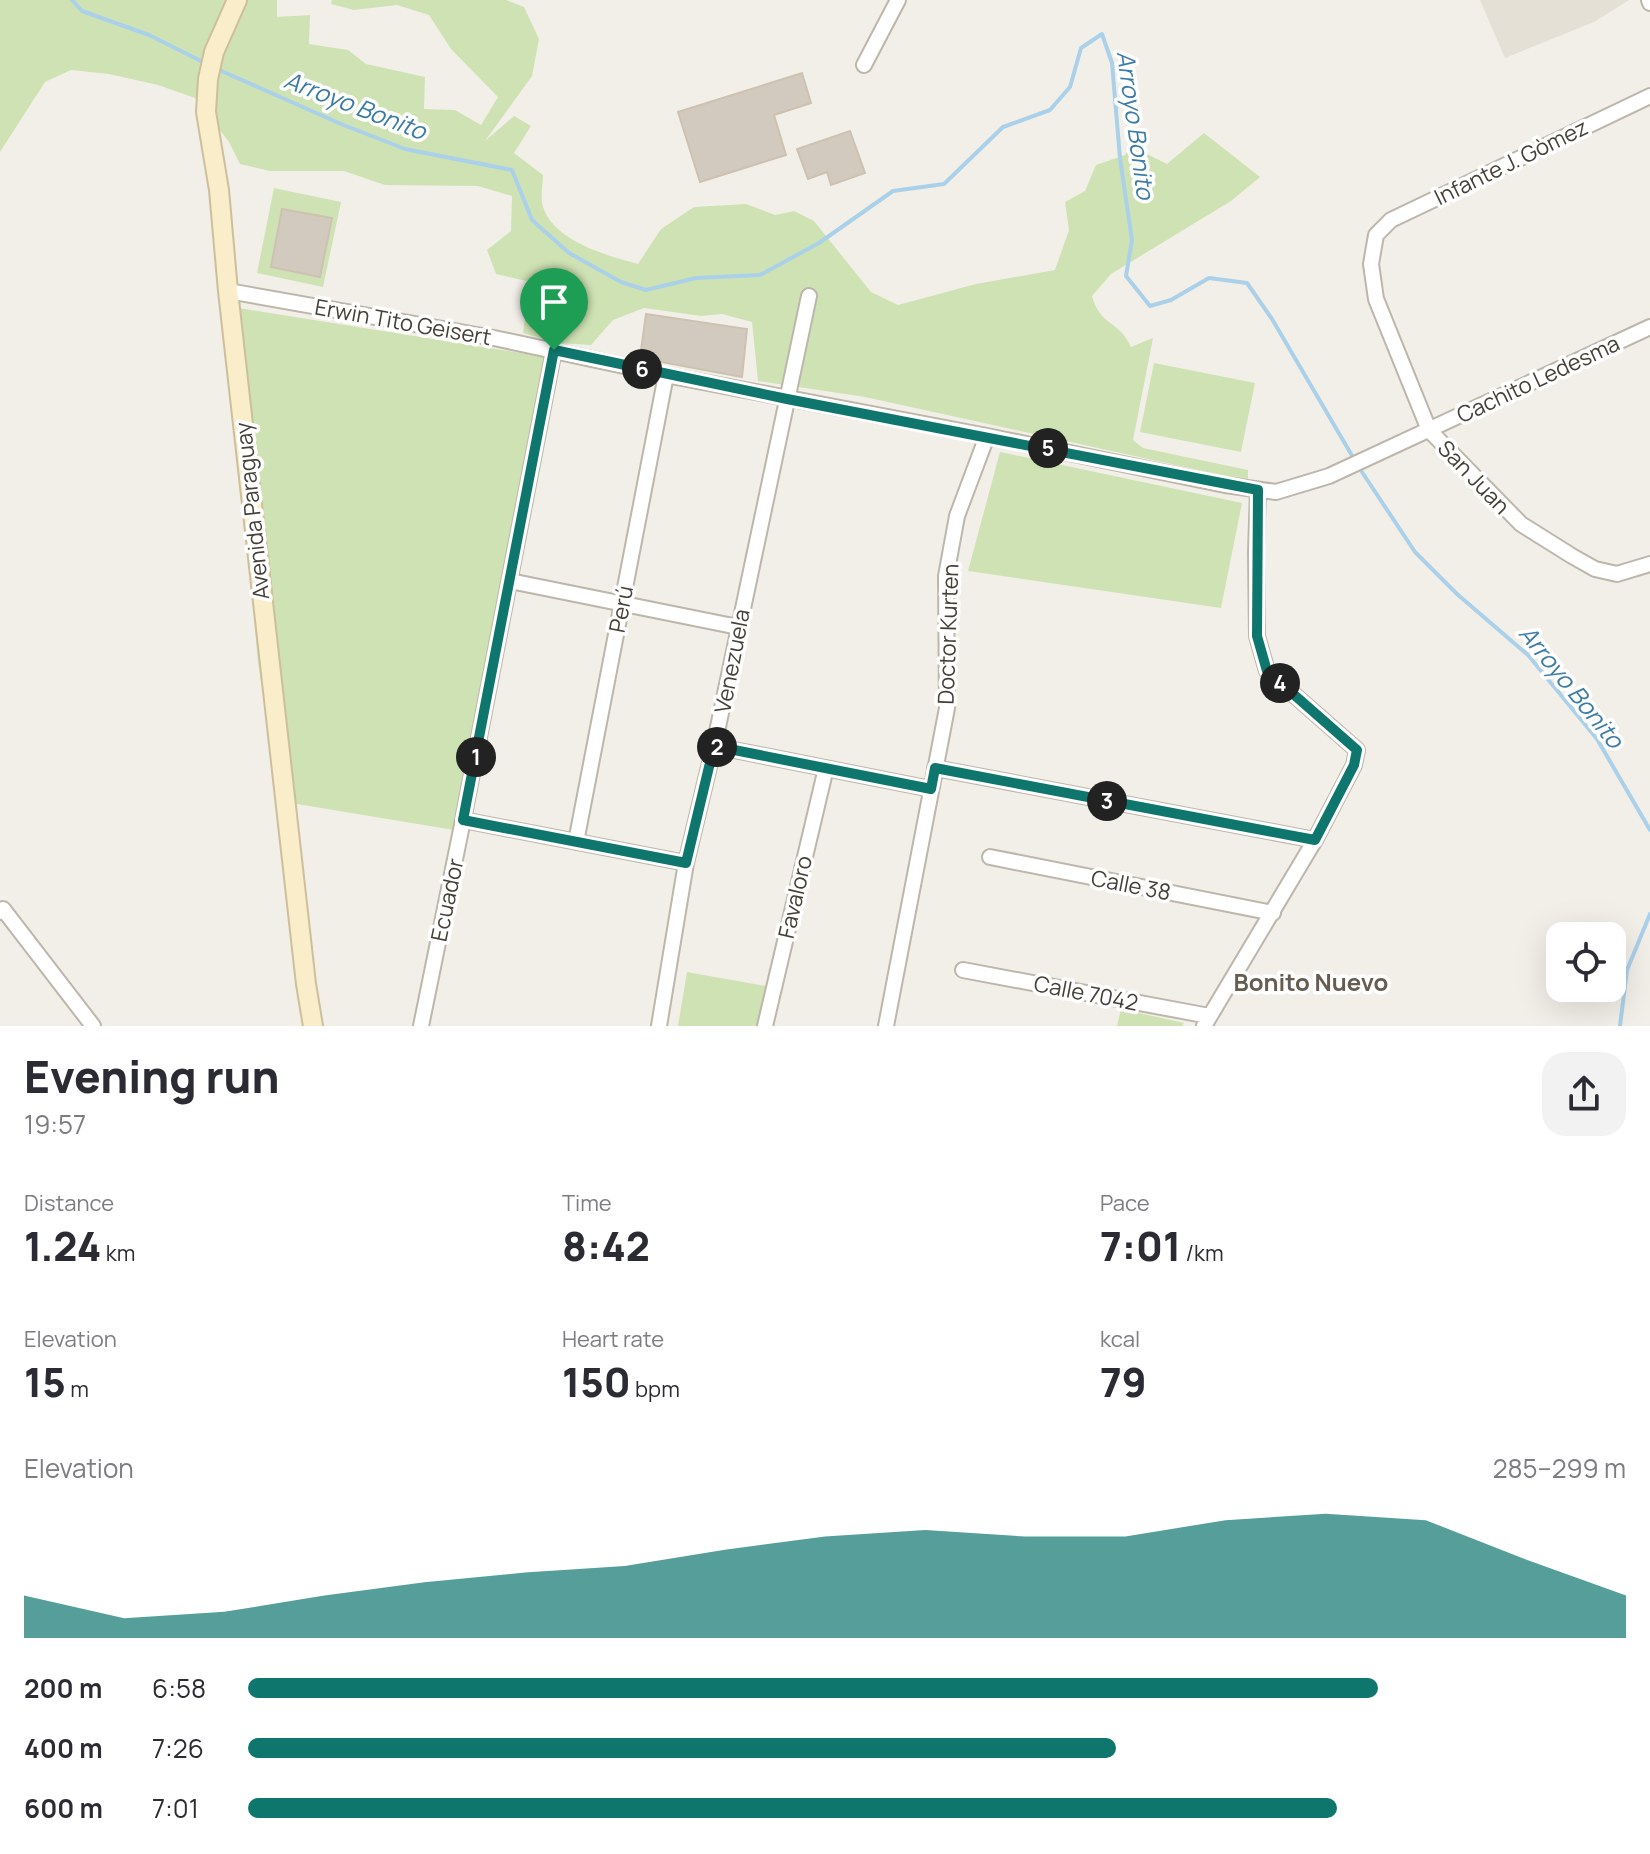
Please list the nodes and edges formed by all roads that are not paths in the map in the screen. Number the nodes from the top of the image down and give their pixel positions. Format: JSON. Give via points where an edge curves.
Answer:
{"nodes":[{"id":1,"x":237,"y":0,"type":"edge"},
{"id":2,"x":898,"y":0,"type":"edge"},
{"id":3,"x":864,"y":65,"type":"dead end"},
{"id":4,"x":1650,"y":96,"type":"edge"},
{"id":5,"x":1376,"y":235,"type":"joint"},
{"id":6,"x":228,"y":291,"type":"junction"},
{"id":7,"x":809,"y":296,"type":"dead end"},
{"id":8,"x":1650,"y":327,"type":"edge"},
{"id":9,"x":554,"y":350,"type":"junction"},
{"id":10,"x":666,"y":375,"type":"junction"},
{"id":11,"x":787,"y":399,"type":"junction"},
{"id":12,"x":1429,"y":430,"type":"junction"},
{"id":13,"x":987,"y":436,"type":"junction"},
{"id":14,"x":1329,"y":476,"type":"joint"},
{"id":15,"x":1258,"y":490,"type":"junction"},
{"id":16,"x":1650,"y":564,"type":"edge"},
{"id":17,"x":510,"y":581,"type":"junction"},
{"id":18,"x":622,"y":605,"type":"junction"},
{"id":19,"x":738,"y":627,"type":"junction"},
{"id":20,"x":714,"y":746,"type":"junction"},
{"id":21,"x":826,"y":768,"type":"junction"},
{"id":22,"x":935,"y":768,"type":"junction"},
{"id":23,"x":931,"y":789,"type":"junction"},
{"id":24,"x":463,"y":820,"type":"junction"},
{"id":25,"x":1315,"y":840,"type":"junction"},
{"id":26,"x":576,"y":842,"type":"junction"},
{"id":27,"x":990,"y":857,"type":"dead end"},
{"id":28,"x":686,"y":863,"type":"junction"},
{"id":29,"x":0,"y":912,"type":"edge"},
{"id":30,"x":1273,"y":913,"type":"junction"},
{"id":31,"x":963,"y":970,"type":"dead end"},
{"id":32,"x":1206,"y":1021,"type":"edge"},
{"id":33,"x":93,"y":1026,"type":"edge"},
{"id":34,"x":313,"y":1026,"type":"edge"},
{"id":35,"x":421,"y":1026,"type":"edge"},
{"id":36,"x":659,"y":1026,"type":"edge"},
{"id":37,"x":765,"y":1026,"type":"edge"},
{"id":38,"x":886,"y":1026,"type":"edge"}],
"edges":[{"from":1,"to":6,"type":"main road","name":"Avenida Paraguay","via":[[214,52],[206,112]]},
{"from":2,"to":3,"type":"street"},
{"from":4,"to":5,"type":"street","name":"Infante J. Gòmez","via":[[1391,220]]},
{"from":5,"to":12,"type":"street","name":"San Juan","via":[[1371,264],[1376,299]]},
{"from":6,"to":9,"type":"street","name":"Erwin Tito Geisert"},
{"from":6,"to":34,"type":"main road","name":"Avenida Paraguay"},
{"from":7,"to":11,"type":"street","name":"Venezuela"},
{"from":8,"to":12,"type":"street","name":"Cachito Ledesma"},
{"from":9,"to":10,"type":"street","name":"Erwin Tito Geisert"},
{"from":9,"to":17,"type":"street","name":"Ecuador"},
{"from":10,"to":11,"type":"street","name":"Erwin Tito Geisert"},
{"from":10,"to":18,"type":"street","name":"Perú"},
{"from":11,"to":13,"type":"street","name":"Erwin Tito Geisert"},
{"from":11,"to":19,"type":"street","name":"Venezuela"},
{"from":12,"to":14,"type":"street","name":"Cachito Ledesma"},
{"from":12,"to":16,"type":"street","name":"San Juan","via":[[1521,524],[1595,569],[1617,574]]},
{"from":13,"to":15,"type":"street","name":"Erwin Tito Geisert"},
{"from":13,"to":22,"type":"street","name":"Doctor Kurten","via":[[957,516],[946,576],[947,708]]},
{"from":14,"to":15,"type":"street","name":"Erwin Tito Geisert","via":[[1276,492]]},
{"from":15,"to":25,"type":"street","via":[[1257,636],[1267,671],[1357,750]]},
{"from":17,"to":18,"type":"street"},
{"from":17,"to":24,"type":"street","name":"Ecuador"},
{"from":18,"to":19,"type":"street"},
{"from":18,"to":26,"type":"street","name":"Perú"},
{"from":19,"to":20,"type":"street","name":"Venezuela"},
{"from":20,"to":21,"type":"street"},
{"from":20,"to":28,"type":"street","name":"Venezuela"},
{"from":21,"to":23,"type":"street"},
{"from":21,"to":37,"type":"street","name":"Favaloro"},
{"from":22,"to":23,"type":"street","name":"Doctor Kurten"},
{"from":22,"to":25,"type":"street"},
{"from":23,"to":38,"type":"street","name":"Doctor Kurten"},
{"from":24,"to":26,"type":"street"},
{"from":24,"to":35,"type":"street","name":"Ecuador"},
{"from":25,"to":30,"type":"street"},
{"from":26,"to":28,"type":"street"},
{"from":27,"to":30,"type":"street","name":"Calle 38"},
{"from":28,"to":36,"type":"street","name":"Venezuela"},
{"from":29,"to":33,"type":"street","via":[[3,909]]},
{"from":30,"to":32,"type":"street"},
{"from":31,"to":32,"type":"street","name":"Calle 7042"}]}
